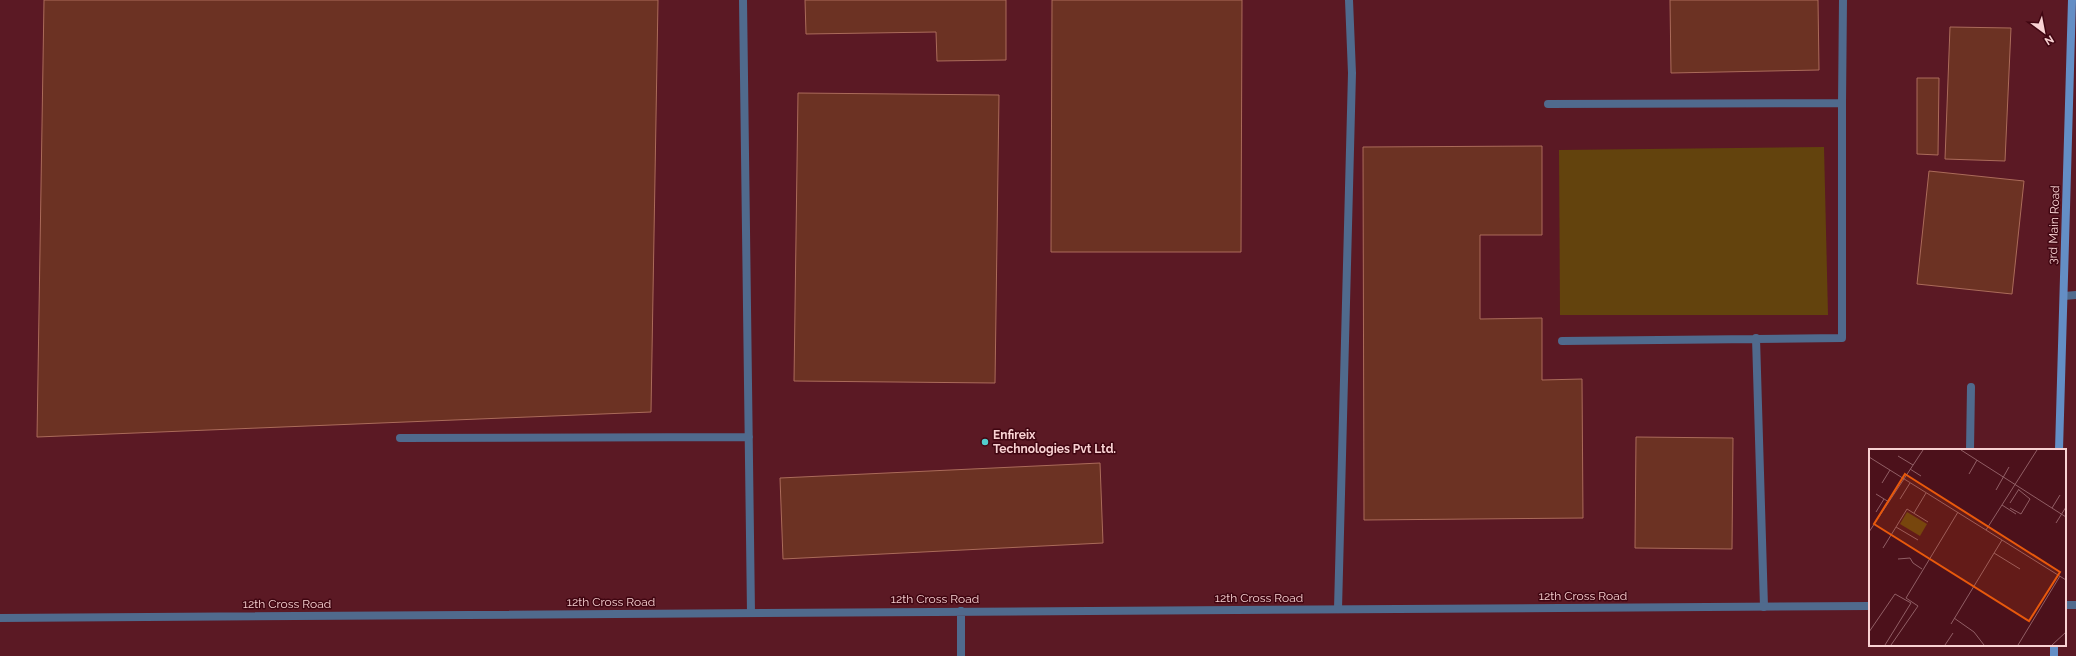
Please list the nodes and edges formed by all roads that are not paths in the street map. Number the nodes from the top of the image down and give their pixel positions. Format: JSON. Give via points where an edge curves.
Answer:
{"nodes":[{"id":1,"x":743,"y":0,"type":"edge"},
{"id":2,"x":1349,"y":0,"type":"edge"},
{"id":3,"x":1842,"y":0,"type":"edge"},
{"id":4,"x":2072,"y":0,"type":"edge"},
{"id":5,"x":1842,"y":103,"type":"junction"},
{"id":6,"x":1548,"y":104,"type":"dead end"},
{"id":7,"x":2076,"y":295,"type":"edge"},
{"id":8,"x":2064,"y":296,"type":"junction"},
{"id":9,"x":1756,"y":338,"type":"junction"},
{"id":10,"x":1562,"y":341,"type":"dead end"},
{"id":11,"x":1971,"y":387,"type":"dead end"},
{"id":12,"x":749,"y":437,"type":"junction"},
{"id":13,"x":400,"y":438,"type":"dead end"},
{"id":14,"x":1970,"y":449,"type":"edge"},
{"id":15,"x":2059,"y":449,"type":"edge"},
{"id":16,"x":2066,"y":604,"type":"edge"},
{"id":17,"x":2076,"y":605,"type":"edge"},
{"id":18,"x":1869,"y":606,"type":"edge"},
{"id":19,"x":1764,"y":607,"type":"junction"},
{"id":20,"x":1338,"y":609,"type":"junction"},
{"id":21,"x":961,"y":611,"type":"junction"},
{"id":22,"x":751,"y":613,"type":"junction"},
{"id":23,"x":0,"y":618,"type":"edge"},
{"id":24,"x":961,"y":656,"type":"edge"}],
"edges":[{"from":1,"to":12,"type":"street"},
{"from":2,"to":20,"type":"street","via":[[1352,73]]},
{"from":3,"to":5,"type":"street"},
{"from":4,"to":8,"type":"main road","name":"3rd Main Road"},
{"from":5,"to":6,"type":"street"},
{"from":5,"to":9,"type":"street","via":[[1842,338]]},
{"from":7,"to":8,"type":"street"},
{"from":8,"to":15,"type":"main road","name":"3rd Main Road"},
{"from":9,"to":10,"type":"street"},
{"from":9,"to":19,"type":"street"},
{"from":11,"to":14,"type":"street"},
{"from":12,"to":13,"type":"street"},
{"from":12,"to":22,"type":"street"},
{"from":16,"to":17,"type":"street"},
{"from":18,"to":19,"type":"street","name":"12th Cross Road"},
{"from":19,"to":20,"type":"street","name":"12th Cross Road"},
{"from":20,"to":21,"type":"street","name":"12th Cross Road"},
{"from":21,"to":22,"type":"street","name":"12th Cross Road"},
{"from":21,"to":24,"type":"street"},
{"from":22,"to":23,"type":"street","name":"12th Cross Road"}]}
